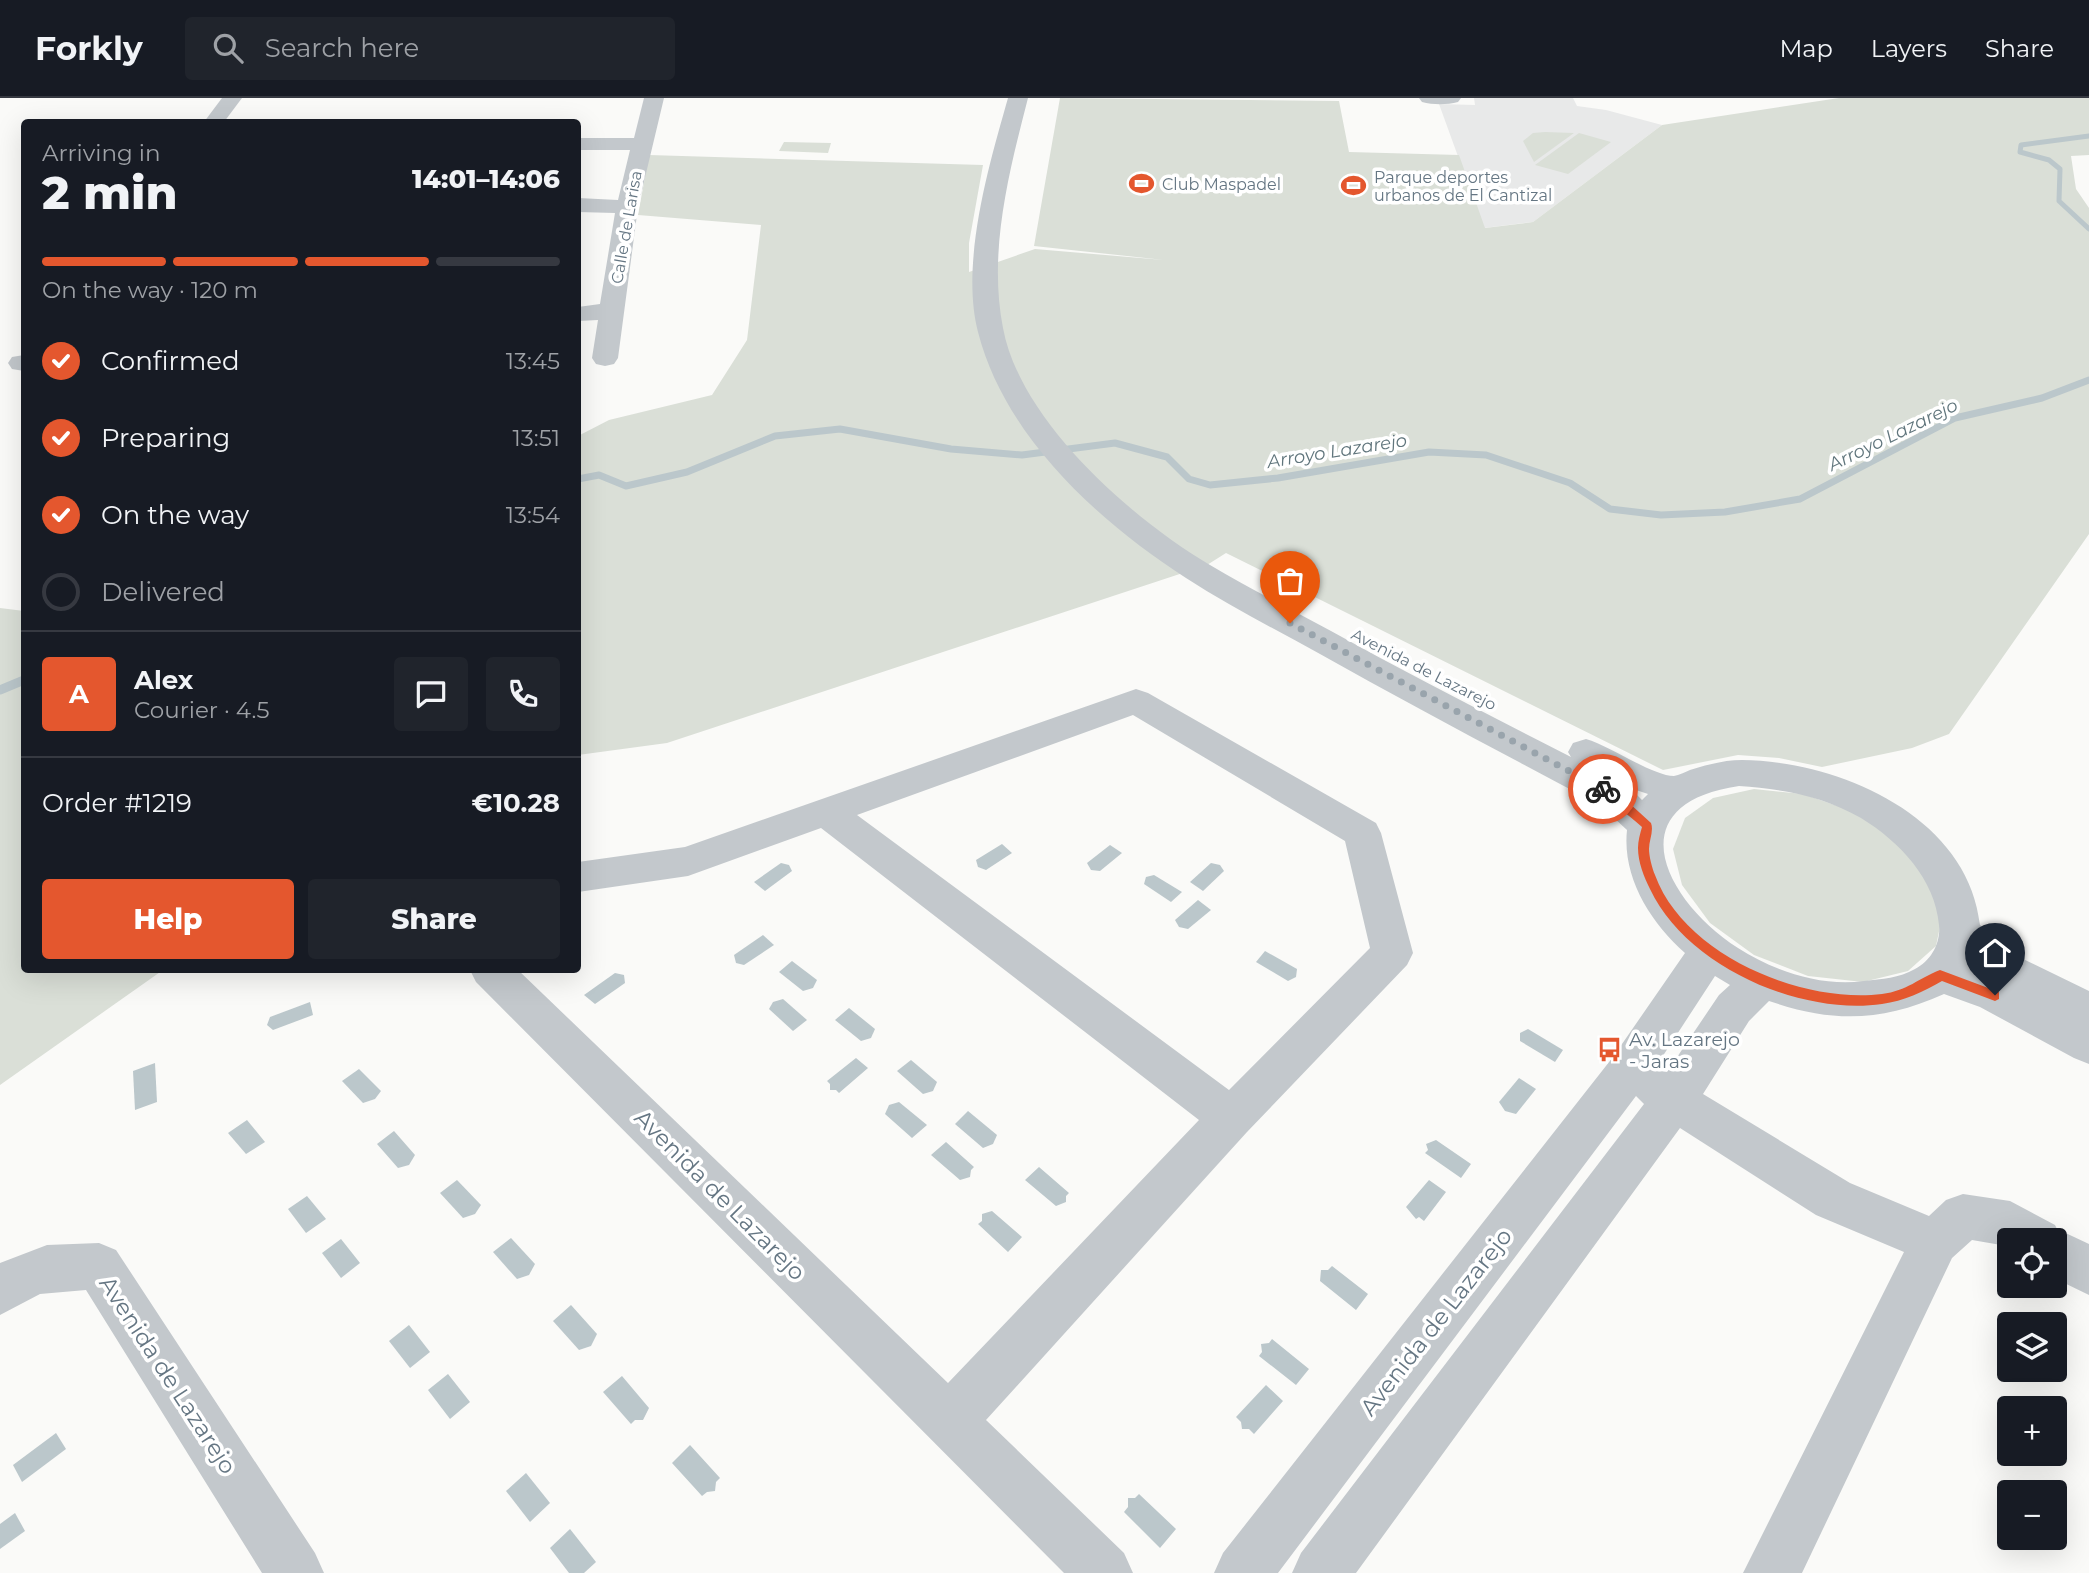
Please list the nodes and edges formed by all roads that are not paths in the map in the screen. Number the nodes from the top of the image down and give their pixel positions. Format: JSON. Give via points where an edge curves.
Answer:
{"nodes":[{"id":1,"x":232,"y":98,"type":"edge"},
{"id":2,"x":654,"y":98,"type":"edge"},
{"id":3,"x":1018,"y":98,"type":"edge"},
{"id":4,"x":1037,"y":98,"type":"edge"},
{"id":5,"x":1429,"y":98,"type":"edge"},
{"id":6,"x":1451,"y":98,"type":"edge"},
{"id":7,"x":216,"y":119,"type":"edge"},
{"id":8,"x":581,"y":144,"type":"edge"},
{"id":9,"x":641,"y":144,"type":"junction"},
{"id":10,"x":581,"y":205,"type":"edge"},
{"id":11,"x":627,"y":207,"type":"junction"},
{"id":12,"x":995,"y":288,"type":"junction"},
{"id":13,"x":612,"y":311,"type":"junction"},
{"id":14,"x":581,"y":314,"type":"edge"},
{"id":15,"x":605,"y":358,"type":"dead end"},
{"id":16,"x":1206,"y":566,"type":"junction"},
{"id":17,"x":1677,"y":790,"type":"junction"},
{"id":18,"x":825,"y":811,"type":"junction"},
{"id":19,"x":1647,"y":826,"type":"junction"},
{"id":20,"x":581,"y":877,"type":"edge"},
{"id":21,"x":1962,"y":934,"type":"junction"},
{"id":22,"x":1710,"y":950,"type":"junction"},
{"id":23,"x":494,"y":973,"type":"edge"},
{"id":24,"x":1940,"y":975,"type":"junction"},
{"id":25,"x":1763,"y":981,"type":"junction"},
{"id":26,"x":2089,"y":1011,"type":"edge"},
{"id":27,"x":2089,"y":1045,"type":"edge"},
{"id":28,"x":1629,"y":1070,"type":"junction"},
{"id":29,"x":1674,"y":1100,"type":"junction"},
{"id":30,"x":1231,"y":1118,"type":"junction"},
{"id":31,"x":2017,"y":1228,"type":"edge"},
{"id":32,"x":1935,"y":1242,"type":"junction"},
{"id":33,"x":2067,"y":1258,"type":"edge"},
{"id":34,"x":2089,"y":1271,"type":"edge"},
{"id":35,"x":0,"y":1291,"type":"edge"},
{"id":36,"x":949,"y":1421,"type":"junction"},
{"id":37,"x":295,"y":1573,"type":"edge"},
{"id":38,"x":1104,"y":1573,"type":"edge"},
{"id":39,"x":1243,"y":1573,"type":"edge"},
{"id":40,"x":1321,"y":1573,"type":"edge"},
{"id":41,"x":1772,"y":1573,"type":"edge"}],
"edges":[{"from":1,"to":7,"type":"street"},
{"from":2,"to":9,"type":"street","name":"Calle de Larisa"},
{"from":3,"to":12,"type":"street","name":"Avenida de Lazarejo","via":[[997,177],[988,241]]},
{"from":4,"to":12,"type":"street","name":"Avenida de Lazarejo","via":[[1007,252]]},
{"from":5,"to":6,"type":"street"},
{"from":8,"to":9,"type":"street"},
{"from":9,"to":11,"type":"street","name":"Calle de Larisa"},
{"from":10,"to":11,"type":"street"},
{"from":11,"to":13,"type":"street","name":"Calle de Larisa"},
{"from":12,"to":16,"type":"street","name":"Avenida de Lazarejo","via":[[990,330],[1002,366],[1040,431],[1125,519]]},
{"from":13,"to":14,"type":"street"},
{"from":13,"to":15,"type":"street","name":"Calle de Larisa"},
{"from":16,"to":17,"type":"street","name":"Avenida de Lazarejo","via":[[1630,775]]},
{"from":16,"to":19,"type":"street","name":"Avenida de Lazarejo","via":[[1384,675],[1613,795]]},
{"from":17,"to":19,"type":"street","via":[[1659,806]]},
{"from":17,"to":21,"type":"street","via":[[1739,773],[1816,783],[1855,798],[1922,845],[1945,874],[1959,904]]},
{"from":18,"to":20,"type":"street","via":[[688,861]]},
{"from":18,"to":30,"type":"street"},
{"from":18,"to":30,"type":"street","via":[[1136,701],[1362,833],[1392,953]]},
{"from":19,"to":22,"type":"street","via":[[1648,874],[1661,900]]},
{"from":21,"to":24,"type":"street","via":[[1955,956]]},
{"from":21,"to":26,"type":"street","via":[[2008,971]]},
{"from":22,"to":25,"type":"street"},
{"from":22,"to":28,"type":"street","name":"Avenida de Lazarejo"},
{"from":23,"to":36,"type":"street","name":"Avenida de Lazarejo"},
{"from":24,"to":25,"type":"street","via":[[1916,990],[1883,999],[1804,994]]},
{"from":24,"to":27,"type":"street","via":[[1995,995]]},
{"from":25,"to":29,"type":"street","via":[[1734,1009]]},
{"from":28,"to":29,"type":"street"},
{"from":28,"to":39,"type":"street","name":"Avenida de Lazarejo"},
{"from":29,"to":32,"type":"street","via":[[1833,1199]]},
{"from":29,"to":40,"type":"street"},
{"from":30,"to":36,"type":"street"},
{"from":31,"to":32,"type":"street","via":[[1963,1216]]},
{"from":32,"to":41,"type":"street"},
{"from":33,"to":34,"type":"street"},
{"from":35,"to":37,"type":"street","name":"Avenida de Lazarejo","via":[[17,1279],[56,1265],[99,1266]]},
{"from":36,"to":38,"type":"street","name":"Avenida de Lazarejo"}]}
